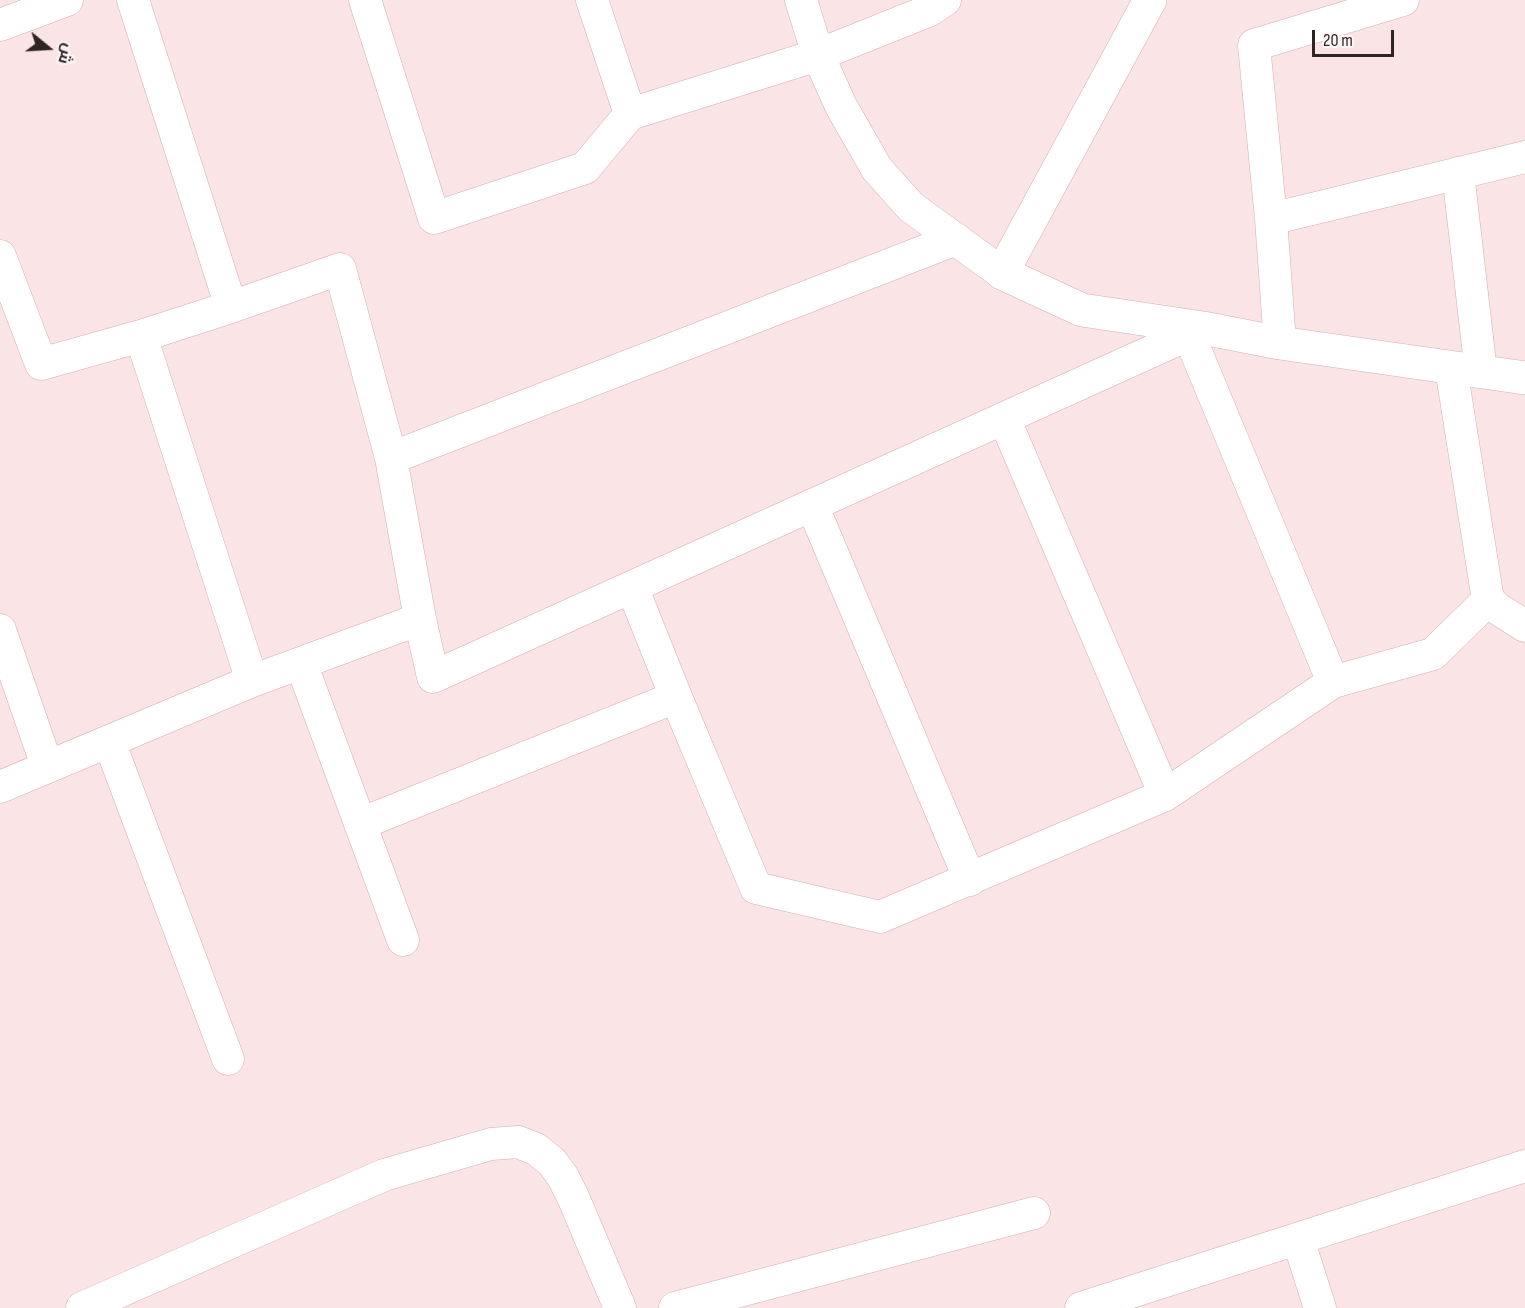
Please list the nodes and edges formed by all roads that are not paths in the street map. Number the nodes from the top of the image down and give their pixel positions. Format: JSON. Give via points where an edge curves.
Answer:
{"nodes":[{"id":1,"x":67,"y":0,"type":"edge"},
{"id":2,"x":133,"y":0,"type":"edge"},
{"id":3,"x":365,"y":0,"type":"edge"},
{"id":4,"x":592,"y":0,"type":"edge"},
{"id":5,"x":801,"y":0,"type":"edge"},
{"id":6,"x":945,"y":0,"type":"edge"},
{"id":7,"x":1150,"y":0,"type":"edge"},
{"id":8,"x":1403,"y":0,"type":"edge"},
{"id":9,"x":0,"y":25,"type":"edge"},
{"id":10,"x":818,"y":55,"type":"junction"},
{"id":11,"x":630,"y":114,"type":"junction"},
{"id":12,"x":1525,"y":157,"type":"edge"},
{"id":13,"x":1458,"y":173,"type":"junction"},
{"id":14,"x":1271,"y":219,"type":"junction"},
{"id":15,"x":956,"y":239,"type":"junction"},
{"id":16,"x":0,"y":256,"type":"edge"},
{"id":17,"x":1002,"y":273,"type":"junction"},
{"id":18,"x":7,"y":293,"type":"edge"},
{"id":19,"x":231,"y":307,"type":"junction"},
{"id":20,"x":1196,"y":332,"type":"junction"},
{"id":21,"x":141,"y":336,"type":"junction"},
{"id":22,"x":1280,"y":343,"type":"junction"},
{"id":23,"x":1466,"y":370,"type":"junction"},
{"id":24,"x":1525,"y":378,"type":"edge"},
{"id":25,"x":1004,"y":418,"type":"junction"},
{"id":26,"x":391,"y":458,"type":"junction"},
{"id":27,"x":812,"y":505,"type":"junction"},
{"id":28,"x":632,"y":587,"type":"junction"},
{"id":29,"x":1488,"y":600,"type":"junction"},
{"id":30,"x":420,"y":619,"type":"junction"},
{"id":31,"x":1525,"y":626,"type":"edge"},
{"id":32,"x":0,"y":630,"type":"edge"},
{"id":33,"x":301,"y":663,"type":"junction"},
{"id":34,"x":252,"y":681,"type":"junction"},
{"id":35,"x":1333,"y":682,"type":"junction"},
{"id":36,"x":676,"y":697,"type":"junction"},
{"id":37,"x":109,"y":741,"type":"junction"},
{"id":38,"x":47,"y":766,"type":"junction"},
{"id":39,"x":0,"y":787,"type":"edge"},
{"id":40,"x":1165,"y":795,"type":"junction"},
{"id":41,"x":360,"y":824,"type":"junction"},
{"id":42,"x":970,"y":880,"type":"junction"},
{"id":43,"x":403,"y":940,"type":"dead end"},
{"id":44,"x":228,"y":1059,"type":"dead end"},
{"id":45,"x":1525,"y":1166,"type":"edge"},
{"id":46,"x":1034,"y":1213,"type":"dead end"},
{"id":47,"x":1298,"y":1239,"type":"junction"},
{"id":48,"x":82,"y":1308,"type":"edge"},
{"id":49,"x":620,"y":1308,"type":"edge"},
{"id":50,"x":675,"y":1308,"type":"edge"},
{"id":51,"x":1081,"y":1308,"type":"edge"},
{"id":52,"x":1320,"y":1308,"type":"edge"}],
"edges":[{"from":1,"to":9,"type":"street"},
{"from":2,"to":19,"type":"street"},
{"from":3,"to":11,"type":"street","via":[[434,218],[585,168]]},
{"from":4,"to":11,"type":"street"},
{"from":5,"to":10,"type":"street"},
{"from":6,"to":10,"type":"street","via":[[928,11]]},
{"from":7,"to":17,"type":"street"},
{"from":8,"to":14,"type":"street","via":[[1254,45]]},
{"from":10,"to":11,"type":"street"},
{"from":10,"to":15,"type":"street","via":[[841,106],[878,169],[911,207]]},
{"from":12,"to":13,"type":"street"},
{"from":13,"to":14,"type":"street"},
{"from":13,"to":23,"type":"street"},
{"from":14,"to":22,"type":"street"},
{"from":15,"to":17,"type":"street"},
{"from":15,"to":26,"type":"street"},
{"from":16,"to":18,"type":"street"},
{"from":17,"to":20,"type":"street","via":[[1082,310]]},
{"from":18,"to":21,"type":"street","via":[[41,364]]},
{"from":19,"to":21,"type":"street"},
{"from":19,"to":26,"type":"street","via":[[340,269]]},
{"from":20,"to":22,"type":"street"},
{"from":20,"to":25,"type":"street"},
{"from":20,"to":35,"type":"street"},
{"from":21,"to":34,"type":"street"},
{"from":22,"to":23,"type":"street"},
{"from":23,"to":24,"type":"street"},
{"from":23,"to":29,"type":"street"},
{"from":25,"to":27,"type":"street"},
{"from":25,"to":40,"type":"street"},
{"from":26,"to":30,"type":"street"},
{"from":27,"to":28,"type":"street"},
{"from":27,"to":42,"type":"street"},
{"from":28,"to":30,"type":"street","via":[[433,677]]},
{"from":28,"to":36,"type":"street"},
{"from":29,"to":31,"type":"street"},
{"from":29,"to":35,"type":"street","via":[[1433,654]]},
{"from":30,"to":33,"type":"street"},
{"from":32,"to":38,"type":"street"},
{"from":33,"to":34,"type":"street"},
{"from":33,"to":41,"type":"street"},
{"from":34,"to":37,"type":"street"},
{"from":35,"to":40,"type":"street"},
{"from":36,"to":41,"type":"street"},
{"from":36,"to":42,"type":"street","via":[[756,888],[880,917]]},
{"from":37,"to":38,"type":"street"},
{"from":37,"to":44,"type":"street"},
{"from":38,"to":39,"type":"street"},
{"from":40,"to":42,"type":"street"},
{"from":41,"to":43,"type":"street"},
{"from":45,"to":47,"type":"street"},
{"from":46,"to":50,"type":"street"},
{"from":47,"to":51,"type":"street"},
{"from":47,"to":52,"type":"street"},
{"from":48,"to":49,"type":"street","via":[[384,1175],[491,1144],[518,1142],[536,1149],[563,1177]]}]}
